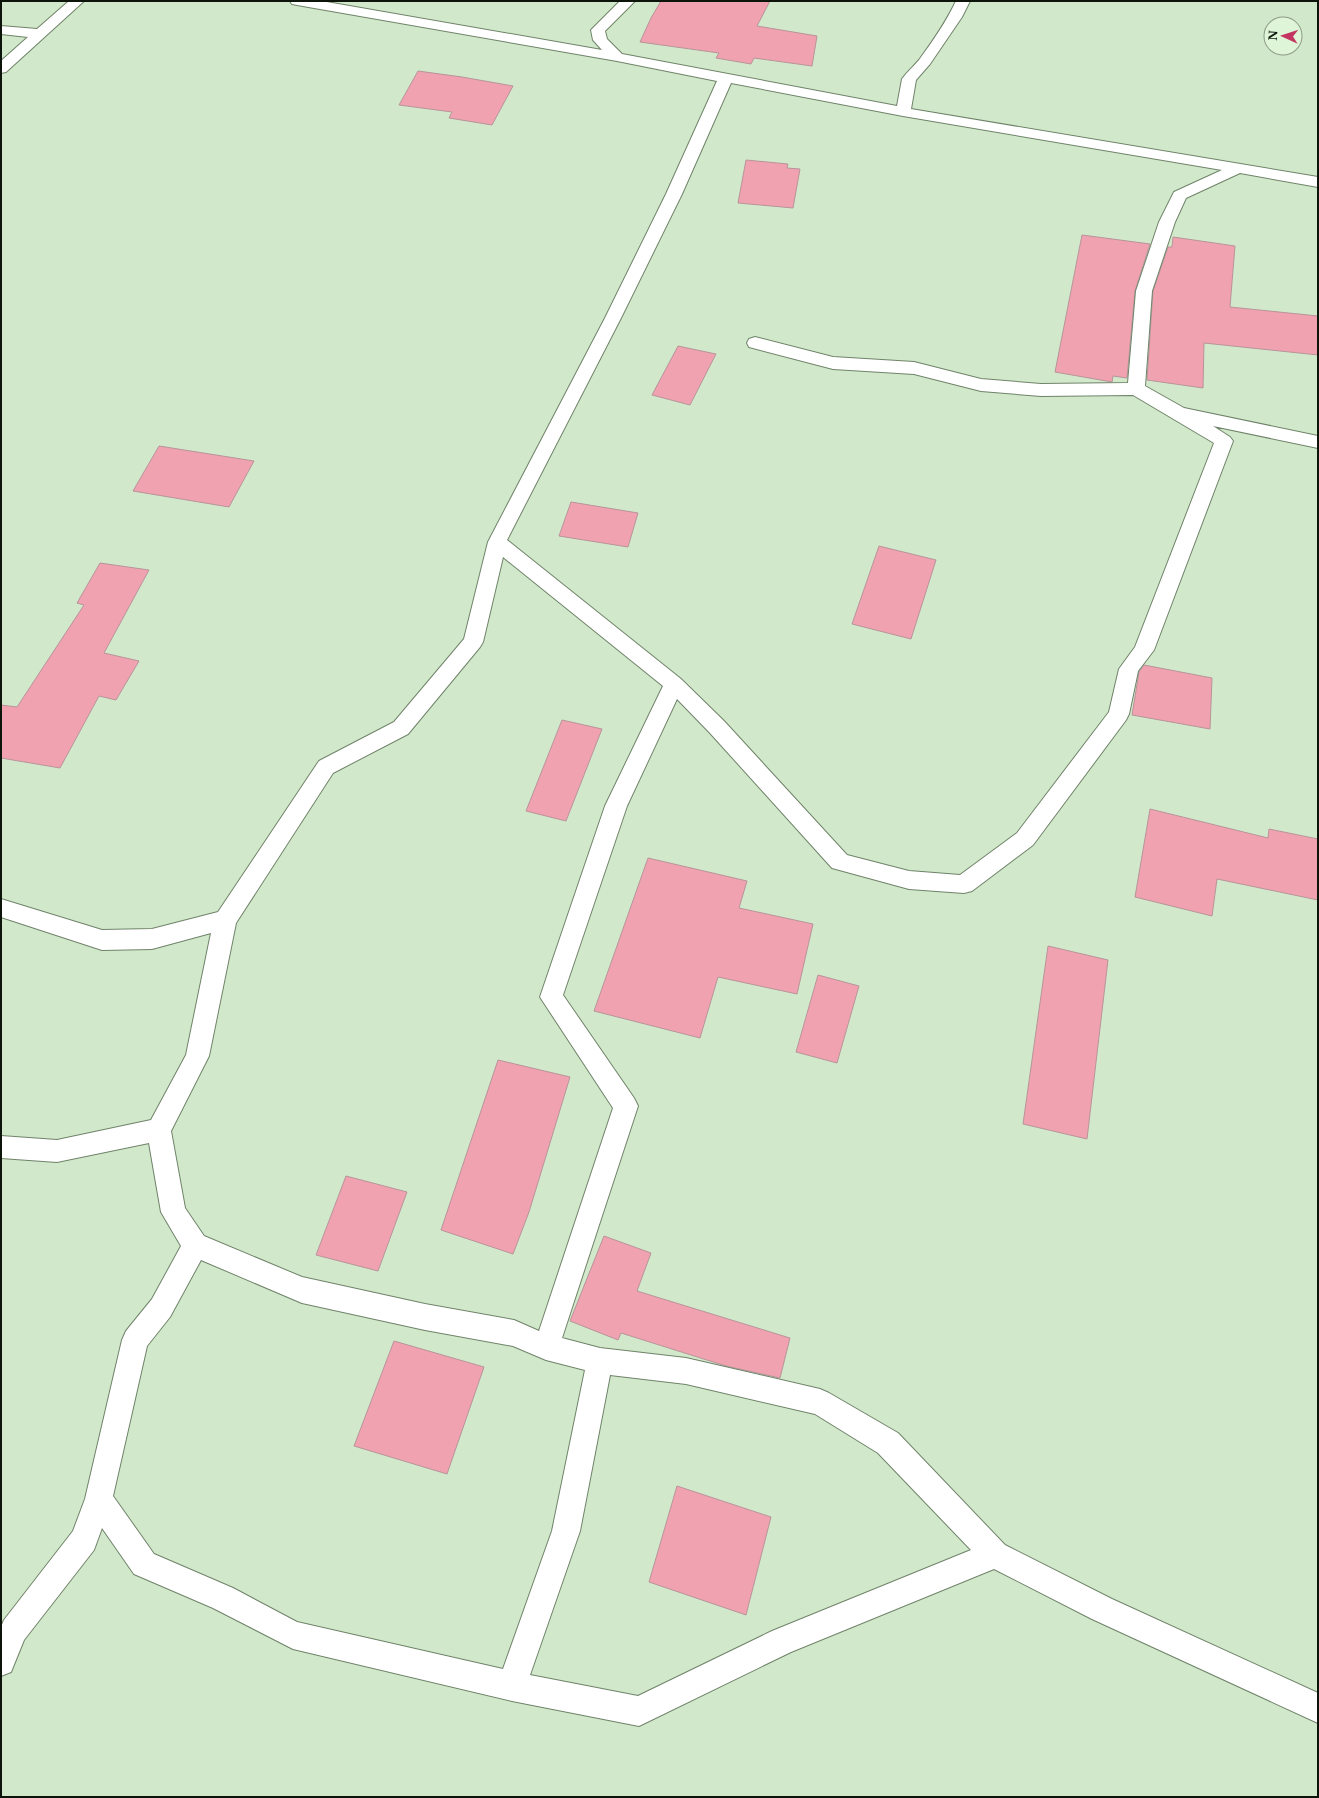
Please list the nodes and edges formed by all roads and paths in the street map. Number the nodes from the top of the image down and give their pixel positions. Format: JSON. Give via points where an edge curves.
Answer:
{"nodes":[{"id":1,"x":77,"y":1,"type":"edge"},
{"id":2,"x":297,"y":1,"type":"edge"},
{"id":3,"x":628,"y":1,"type":"edge"},
{"id":4,"x":963,"y":1,"type":"edge"},
{"id":5,"x":1,"y":30,"type":"edge"},
{"id":6,"x":40,"y":34,"type":"junction"},
{"id":7,"x":617,"y":57,"type":"junction"},
{"id":8,"x":1,"y":69,"type":"edge"},
{"id":9,"x":726,"y":77,"type":"junction"},
{"id":10,"x":903,"y":112,"type":"junction"},
{"id":11,"x":1237,"y":169,"type":"junction"},
{"id":12,"x":1318,"y":182,"type":"edge"},
{"id":13,"x":754,"y":343,"type":"dead end"},
{"id":14,"x":1136,"y":388,"type":"junction"},
{"id":15,"x":1179,"y":413,"type":"junction"},
{"id":16,"x":1318,"y":442,"type":"edge"},
{"id":17,"x":497,"y":542,"type":"junction"},
{"id":18,"x":674,"y":684,"type":"junction"},
{"id":19,"x":1,"y":908,"type":"edge"},
{"id":20,"x":225,"y":920,"type":"junction"},
{"id":21,"x":159,"y":1130,"type":"junction"},
{"id":22,"x":1,"y":1147,"type":"edge"},
{"id":23,"x":195,"y":1245,"type":"junction"},
{"id":24,"x":546,"y":1347,"type":"junction"},
{"id":25,"x":600,"y":1361,"type":"junction"},
{"id":26,"x":99,"y":1499,"type":"junction"},
{"id":27,"x":995,"y":1555,"type":"junction"},
{"id":28,"x":1,"y":1662,"type":"edge"},
{"id":29,"x":512,"y":1686,"type":"junction"},
{"id":30,"x":1318,"y":1708,"type":"edge"}],
"edges":[{"from":1,"to":6,"type":"street"},
{"from":2,"to":7,"type":"street"},
{"from":3,"to":7,"type":"street","via":[[598,30],[600,40]]},
{"from":4,"to":10,"type":"street","via":[[951,23],[909,79]]},
{"from":5,"to":6,"type":"street"},
{"from":6,"to":8,"type":"street"},
{"from":7,"to":9,"type":"street"},
{"from":9,"to":10,"type":"street"},
{"from":9,"to":17,"type":"street","via":[[674,194],[613,318]]},
{"from":10,"to":11,"type":"street"},
{"from":11,"to":12,"type":"street"},
{"from":11,"to":14,"type":"street","via":[[1180,195],[1167,222],[1144,291]]},
{"from":13,"to":14,"type":"street","via":[[833,363],[914,368],[981,385],[1041,390]]},
{"from":14,"to":15,"type":"street"},
{"from":15,"to":16,"type":"street"},
{"from":15,"to":18,"type":"street","via":[[1224,441],[1144,650],[1130,669],[1120,714],[1025,839],[964,884],[909,880],[840,862],[717,727]]},
{"from":17,"to":18,"type":"street"},
{"from":17,"to":20,"type":"street","via":[[473,642],[401,728],[326,767]]},
{"from":18,"to":24,"type":"street","via":[[616,806],[552,997],[626,1106]]},
{"from":19,"to":20,"type":"street","via":[[102,940],[152,939]]},
{"from":20,"to":21,"type":"street","via":[[197,1056]]},
{"from":21,"to":22,"type":"street","via":[[57,1152]]},
{"from":21,"to":23,"type":"street","via":[[173,1212]]},
{"from":23,"to":24,"type":"street","via":[[302,1290],[514,1334]]},
{"from":23,"to":26,"type":"street","via":[[161,1308],[135,1340]]},
{"from":24,"to":25,"type":"street"},
{"from":25,"to":27,"type":"street","via":[[686,1371],[820,1402],[888,1443]]},
{"from":25,"to":29,"type":"street","via":[[566,1531]]},
{"from":26,"to":28,"type":"street","via":[[84,1540],[14,1630]]},
{"from":26,"to":29,"type":"street","via":[[144,1564],[223,1598],[293,1635]]},
{"from":27,"to":29,"type":"street","via":[[782,1641],[639,1711]]},
{"from":27,"to":30,"type":"street","via":[[1102,1609]]}]}
